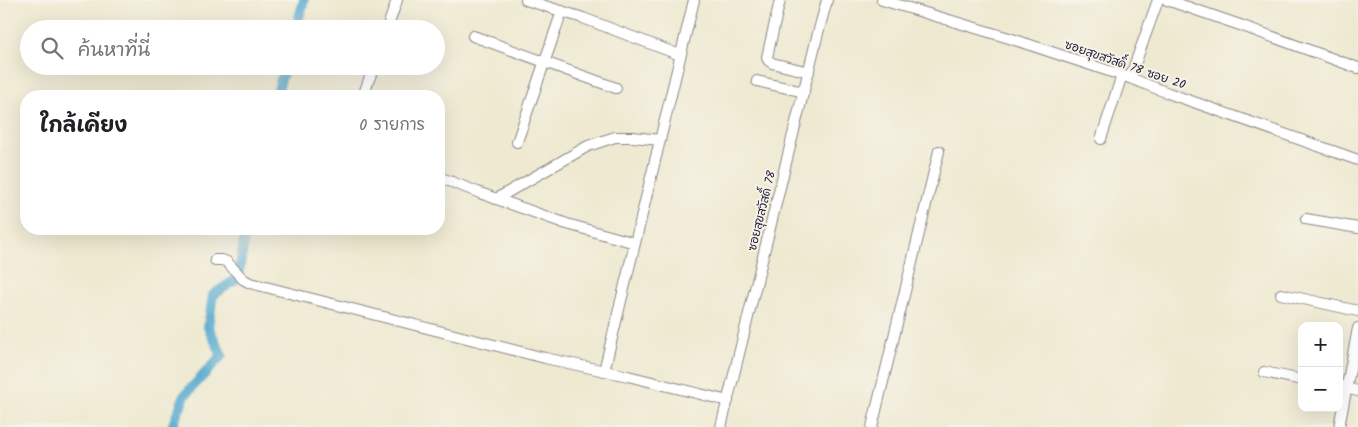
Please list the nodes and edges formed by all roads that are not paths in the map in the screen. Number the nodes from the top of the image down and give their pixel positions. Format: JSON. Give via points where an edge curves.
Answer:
{"nodes":[{"id":1,"x":397,"y":0,"type":"edge"},
{"id":2,"x":526,"y":0,"type":"edge"},
{"id":3,"x":694,"y":0,"type":"edge"},
{"id":4,"x":780,"y":0,"type":"edge"},
{"id":5,"x":827,"y":0,"type":"edge"},
{"id":6,"x":882,"y":0,"type":"edge"},
{"id":7,"x":1158,"y":0,"type":"edge"},
{"id":8,"x":1167,"y":0,"type":"edge"},
{"id":9,"x":562,"y":11,"type":"junction"},
{"id":10,"x":390,"y":20,"type":"edge"},
{"id":11,"x":473,"y":36,"type":"dead end"},
{"id":12,"x":680,"y":55,"type":"junction"},
{"id":13,"x":544,"y":61,"type":"junction"},
{"id":14,"x":1358,"y":68,"type":"edge"},
{"id":15,"x":809,"y":72,"type":"junction"},
{"id":16,"x":371,"y":75,"type":"edge"},
{"id":17,"x":1126,"y":77,"type":"junction"},
{"id":18,"x":757,"y":81,"type":"dead end"},
{"id":19,"x":616,"y":88,"type":"dead end"},
{"id":20,"x":365,"y":90,"type":"edge"},
{"id":21,"x":804,"y":92,"type":"junction"},
{"id":22,"x":1101,"y":139,"type":"dead end"},
{"id":23,"x":660,"y":140,"type":"junction"},
{"id":24,"x":517,"y":142,"type":"dead end"},
{"id":25,"x":939,"y":151,"type":"dead end"},
{"id":26,"x":1358,"y":160,"type":"edge"},
{"id":27,"x":445,"y":179,"type":"edge"},
{"id":28,"x":496,"y":199,"type":"junction"},
{"id":29,"x":1306,"y":219,"type":"dead end"},
{"id":30,"x":1358,"y":228,"type":"edge"},
{"id":31,"x":635,"y":243,"type":"junction"},
{"id":32,"x":216,"y":260,"type":"dead end"},
{"id":33,"x":1281,"y":294,"type":"dead end"},
{"id":34,"x":1358,"y":311,"type":"edge"},
{"id":35,"x":1358,"y":328,"type":"edge"},
{"id":36,"x":604,"y":371,"type":"junction"},
{"id":37,"x":1264,"y":372,"type":"dead end"},
{"id":38,"x":1298,"y":379,"type":"edge"},
{"id":39,"x":1343,"y":388,"type":"edge"},
{"id":40,"x":1358,"y":391,"type":"edge"},
{"id":41,"x":728,"y":401,"type":"junction"},
{"id":42,"x":1341,"y":412,"type":"edge"},
{"id":43,"x":721,"y":427,"type":"edge"},
{"id":44,"x":872,"y":427,"type":"edge"},
{"id":45,"x":1339,"y":427,"type":"edge"}],
"edges":[{"from":1,"to":10,"type":"street"},
{"from":2,"to":9,"type":"street"},
{"from":3,"to":12,"type":"street"},
{"from":4,"to":15,"type":"street","via":[[768,60]]},
{"from":5,"to":15,"type":"street","name":"ซอยสุขสวัสดิ์ 78"},
{"from":6,"to":17,"type":"street","name":"ซอยสุขสวัสดิ์ 78 ซอย 20"},
{"from":7,"to":17,"type":"street"},
{"from":8,"to":14,"type":"street"},
{"from":9,"to":12,"type":"street"},
{"from":9,"to":13,"type":"street"},
{"from":11,"to":13,"type":"street"},
{"from":12,"to":23,"type":"street"},
{"from":13,"to":19,"type":"street"},
{"from":13,"to":24,"type":"street"},
{"from":15,"to":21,"type":"street","name":"ซอยสุขสวัสดิ์ 78"},
{"from":16,"to":20,"type":"street"},
{"from":17,"to":22,"type":"street"},
{"from":17,"to":26,"type":"street","name":"ซอยสุขสวัสดิ์ 78 ซอย 20"},
{"from":18,"to":21,"type":"street"},
{"from":21,"to":41,"type":"street","name":"ซอยสุขสวัสดิ์ 78"},
{"from":23,"to":28,"type":"street","via":[[615,137],[588,146]]},
{"from":23,"to":31,"type":"street"},
{"from":25,"to":44,"type":"street"},
{"from":27,"to":28,"type":"street"},
{"from":28,"to":31,"type":"street"},
{"from":29,"to":30,"type":"street"},
{"from":31,"to":36,"type":"street"},
{"from":32,"to":36,"type":"street","via":[[226,262],[250,283]]},
{"from":33,"to":34,"type":"street"},
{"from":35,"to":39,"type":"street"},
{"from":36,"to":41,"type":"street"},
{"from":37,"to":38,"type":"street"},
{"from":39,"to":40,"type":"street"},
{"from":41,"to":43,"type":"street","name":"ซอยสุขสวัสดิ์ 78"},
{"from":42,"to":45,"type":"street"}]}
